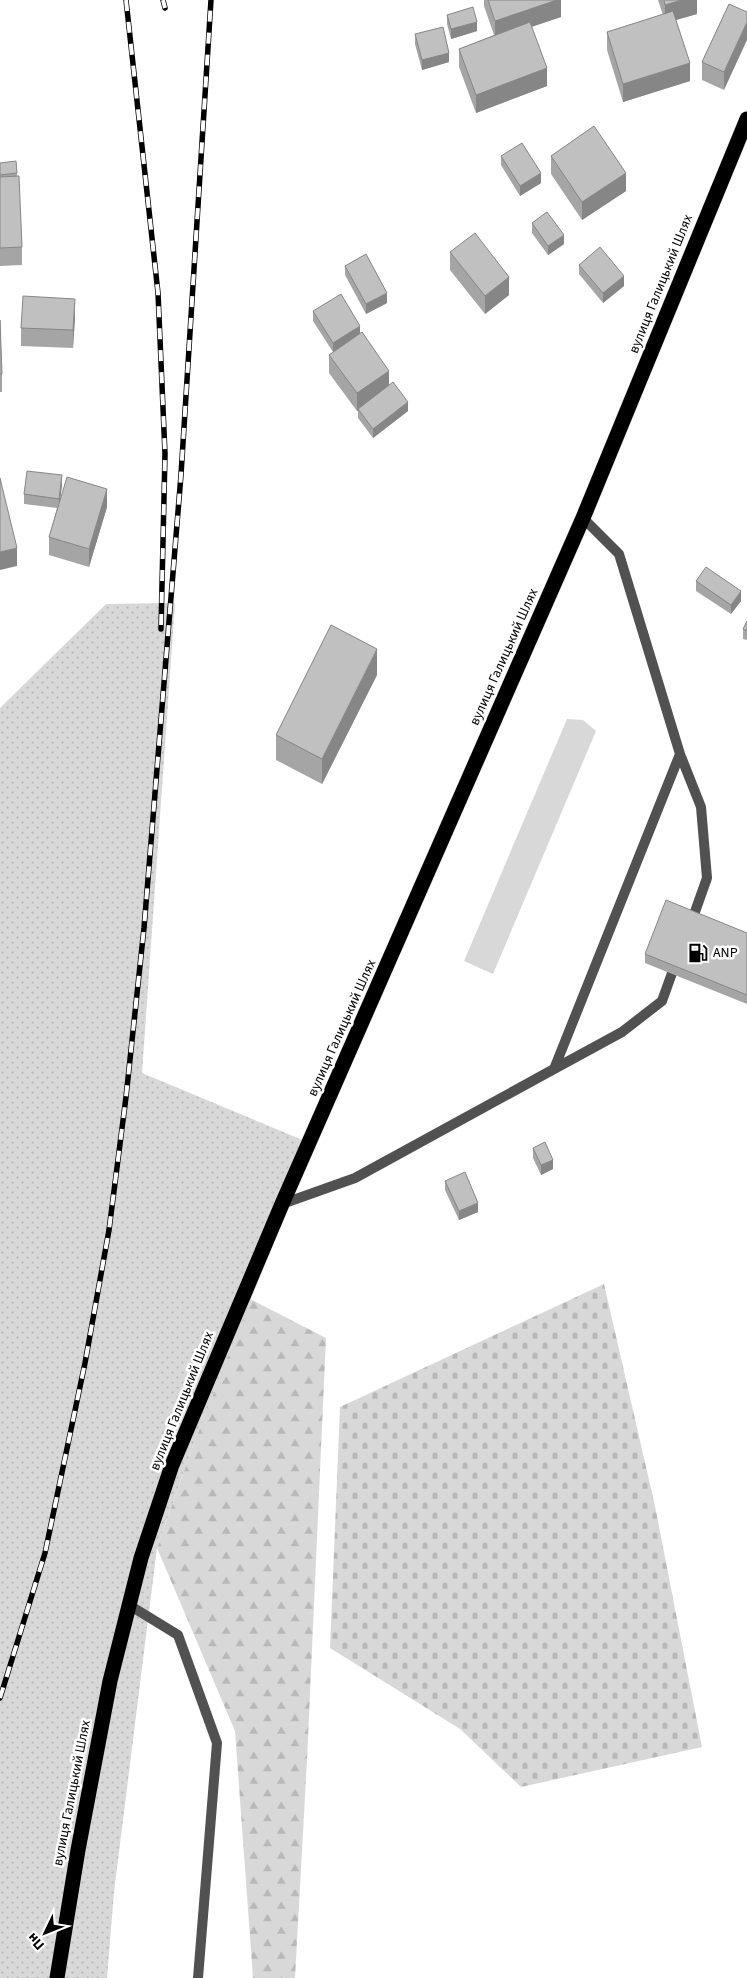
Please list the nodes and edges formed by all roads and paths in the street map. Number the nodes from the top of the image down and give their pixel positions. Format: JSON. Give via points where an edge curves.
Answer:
{"nodes":[{"id":1,"x":747,"y":119,"type":"edge"},
{"id":2,"x":582,"y":518,"type":"junction"},
{"id":3,"x":680,"y":754,"type":"junction"},
{"id":4,"x":688,"y":931,"type":"edge"},
{"id":5,"x":681,"y":948,"type":"edge"},
{"id":6,"x":554,"y":1069,"type":"junction"},
{"id":7,"x":282,"y":1204,"type":"junction"},
{"id":8,"x":129,"y":1605,"type":"junction"},
{"id":9,"x":57,"y":1978,"type":"edge"},
{"id":10,"x":198,"y":1978,"type":"edge"}],
"edges":[{"from":1,"to":2,"type":"highway","name":"вулиця Галицький Шлях"},
{"from":2,"to":3,"type":"lane","via":[[619,554]]},
{"from":2,"to":7,"type":"highway","name":"вулиця Галицький Шлях"},
{"from":3,"to":4,"type":"lane","via":[[701,807],[708,878]]},
{"from":3,"to":6,"type":"lane"},
{"from":5,"to":6,"type":"lane","via":[[662,1002],[622,1032]]},
{"from":6,"to":7,"type":"lane","via":[[355,1178]]},
{"from":7,"to":8,"type":"highway","name":"вулиця Галицький Шлях","via":[[172,1466]]},
{"from":8,"to":9,"type":"highway","name":"вулиця Галицький Шлях","via":[[110,1682]]},
{"from":8,"to":10,"type":"lane","via":[[178,1635],[217,1743]]}]}
